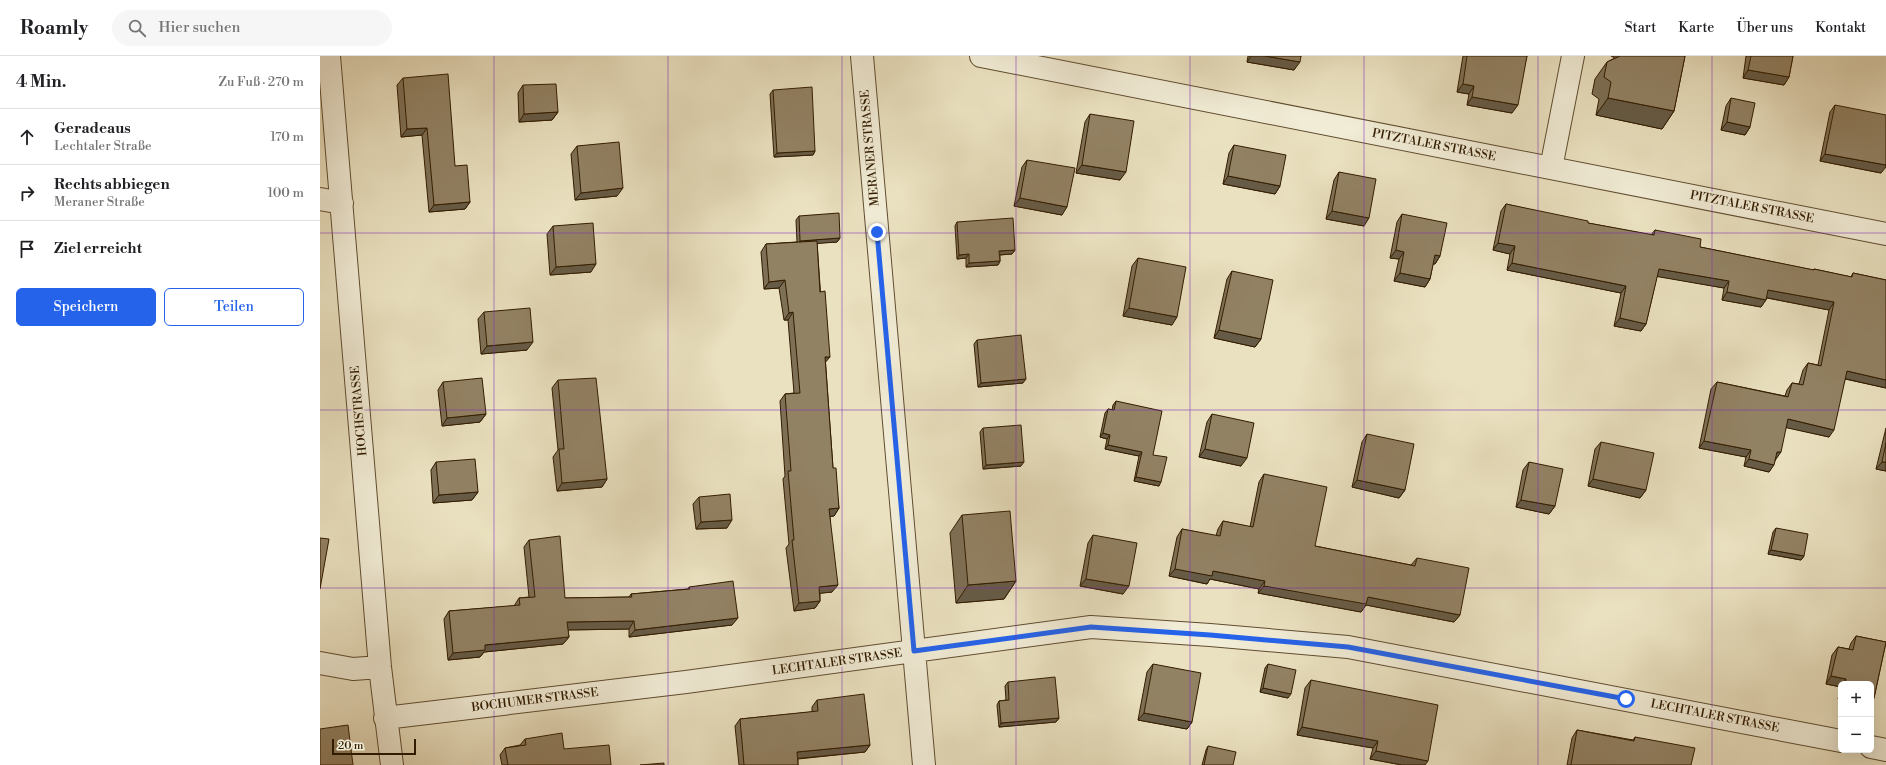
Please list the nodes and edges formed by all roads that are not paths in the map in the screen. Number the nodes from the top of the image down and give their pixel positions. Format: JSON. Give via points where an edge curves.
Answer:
{"nodes":[{"id":1,"x":329,"y":56,"type":"edge"},
{"id":2,"x":862,"y":56,"type":"edge"},
{"id":3,"x":981,"y":56,"type":"edge"},
{"id":4,"x":1573,"y":56,"type":"edge"},
{"id":5,"x":1551,"y":168,"type":"junction"},
{"id":6,"x":320,"y":199,"type":"edge"},
{"id":7,"x":342,"y":203,"type":"junction"},
{"id":8,"x":1886,"y":234,"type":"edge"},
{"id":9,"x":914,"y":651,"type":"junction"},
{"id":10,"x":320,"y":663,"type":"edge"},
{"id":11,"x":380,"y":667,"type":"junction"},
{"id":12,"x":686,"y":682,"type":"joint"},
{"id":13,"x":385,"y":718,"type":"junction"},
{"id":14,"x":1838,"y":740,"type":"edge"},
{"id":15,"x":1874,"y":748,"type":"edge"},
{"id":16,"x":1886,"y":750,"type":"edge"},
{"id":17,"x":392,"y":765,"type":"edge"},
{"id":18,"x":924,"y":765,"type":"edge"}],
"edges":[{"from":1,"to":7,"type":"street","name":"HOCHSTRASSE"},
{"from":2,"to":9,"type":"street","name":"MERANER STRASSE"},
{"from":3,"to":5,"type":"street","name":"PITZTALER STRASSE"},
{"from":4,"to":5,"type":"street"},
{"from":5,"to":8,"type":"street","name":"PITZTALER STRASSE"},
{"from":6,"to":7,"type":"street"},
{"from":7,"to":11,"type":"street","name":"HOCHSTRASSE"},
{"from":9,"to":12,"type":"street","name":"LECHTALER STRASSE"},
{"from":9,"to":14,"type":"street","name":"LECHTALER STRASSE","via":[[1091,627],[1348,647]]},
{"from":9,"to":18,"type":"street","name":"MERANER STRASSE"},
{"from":10,"to":11,"type":"street","via":[[353,669]]},
{"from":11,"to":13,"type":"street","name":"HOCHSTRASSE"},
{"from":12,"to":13,"type":"street","name":"BOCHUMER STRASSE"},
{"from":13,"to":17,"type":"street","name":"HOCHSTRASSE"},
{"from":15,"to":16,"type":"street"}]}
